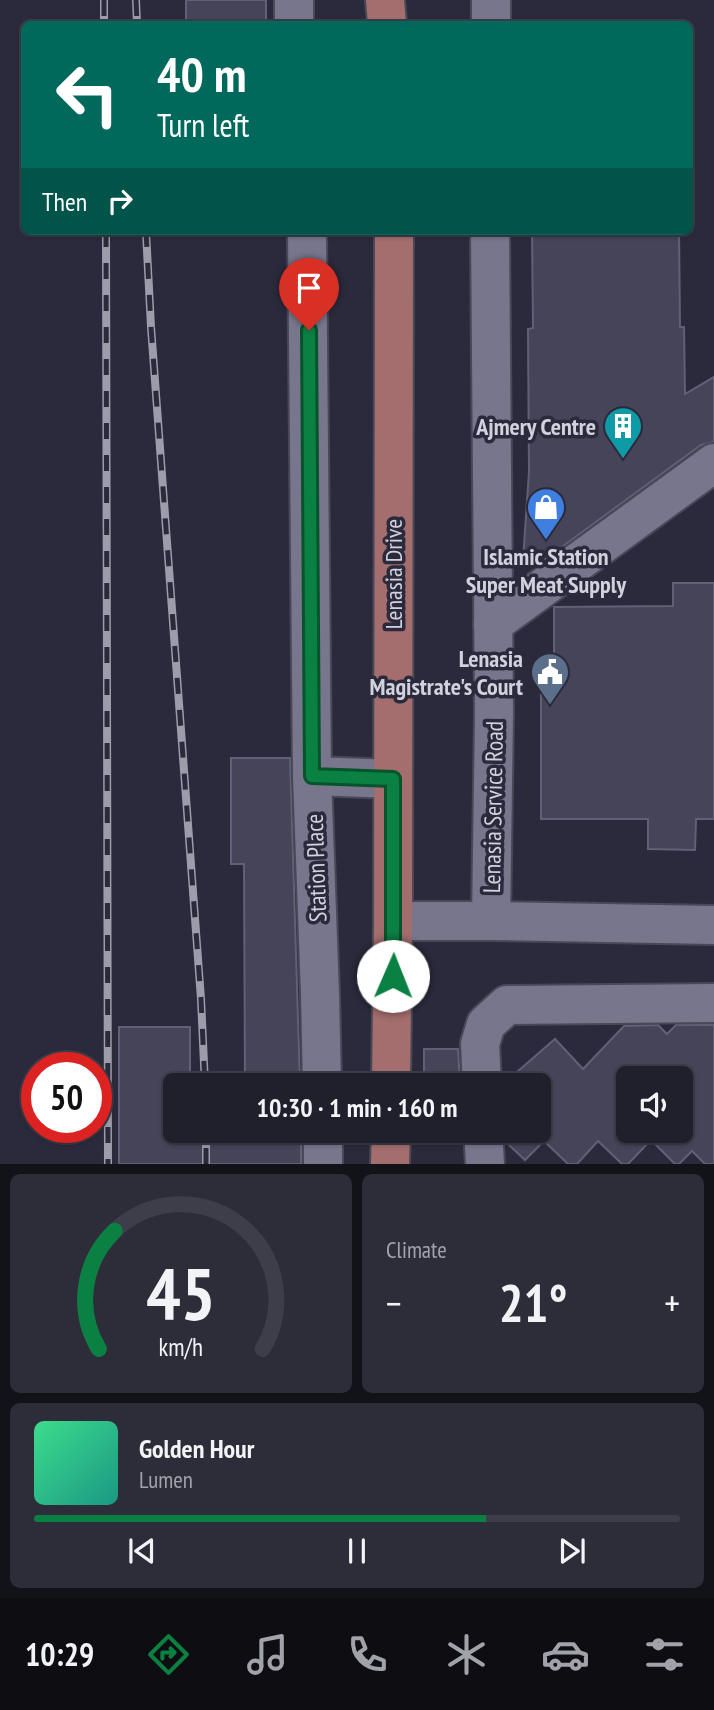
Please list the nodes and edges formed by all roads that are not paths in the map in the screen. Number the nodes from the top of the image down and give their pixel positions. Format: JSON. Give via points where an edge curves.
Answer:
{"nodes":[{"id":1,"x":294,"y":0,"type":"edge"},
{"id":2,"x":385,"y":0,"type":"edge"},
{"id":3,"x":491,"y":0,"type":"edge"},
{"id":4,"x":294,"y":21,"type":"edge"},
{"id":5,"x":387,"y":21,"type":"edge"},
{"id":6,"x":491,"y":21,"type":"edge"},
{"id":7,"x":307,"y":235,"type":"edge"},
{"id":8,"x":394,"y":235,"type":"edge"},
{"id":9,"x":490,"y":235,"type":"edge"},
{"id":10,"x":714,"y":463,"type":"edge"},
{"id":11,"x":493,"y":624,"type":"junction"},
{"id":12,"x":312,"y":776,"type":"junction"},
{"id":13,"x":393,"y":779,"type":"junction"},
{"id":14,"x":393,"y":921,"type":"junction"},
{"id":15,"x":491,"y":921,"type":"junction"},
{"id":16,"x":714,"y":925,"type":"edge"},
{"id":17,"x":714,"y":1003,"type":"edge"},
{"id":18,"x":322,"y":1073,"type":"edge"},
{"id":19,"x":391,"y":1073,"type":"edge"},
{"id":20,"x":481,"y":1073,"type":"edge"},
{"id":21,"x":323,"y":1143,"type":"edge"},
{"id":22,"x":391,"y":1143,"type":"edge"},
{"id":23,"x":484,"y":1143,"type":"edge"},
{"id":24,"x":323,"y":1164,"type":"edge"},
{"id":25,"x":390,"y":1164,"type":"edge"},
{"id":26,"x":485,"y":1164,"type":"edge"}],
"edges":[{"from":1,"to":4,"type":"street"},
{"from":2,"to":5,"type":"main road"},
{"from":3,"to":6,"type":"street"},
{"from":7,"to":12,"type":"street","name":"Station Place"},
{"from":8,"to":13,"type":"main road","name":"Lenasia Drive"},
{"from":9,"to":11,"type":"street","name":"Lenasia Service Road"},
{"from":10,"to":11,"type":"street"},
{"from":11,"to":15,"type":"street","name":"Lenasia Service Road"},
{"from":12,"to":13,"type":"street"},
{"from":12,"to":18,"type":"street","name":"Station Place"},
{"from":13,"to":14,"type":"main road","name":"Lenasia Drive"},
{"from":14,"to":15,"type":"street"},
{"from":14,"to":19,"type":"main road","name":"Lenasia Drive"},
{"from":15,"to":16,"type":"street"},
{"from":17,"to":20,"type":"street","via":[[507,1005],[486,1024],[480,1044]]},
{"from":21,"to":24,"type":"street"},
{"from":22,"to":25,"type":"main road"},
{"from":23,"to":26,"type":"street"}]}
